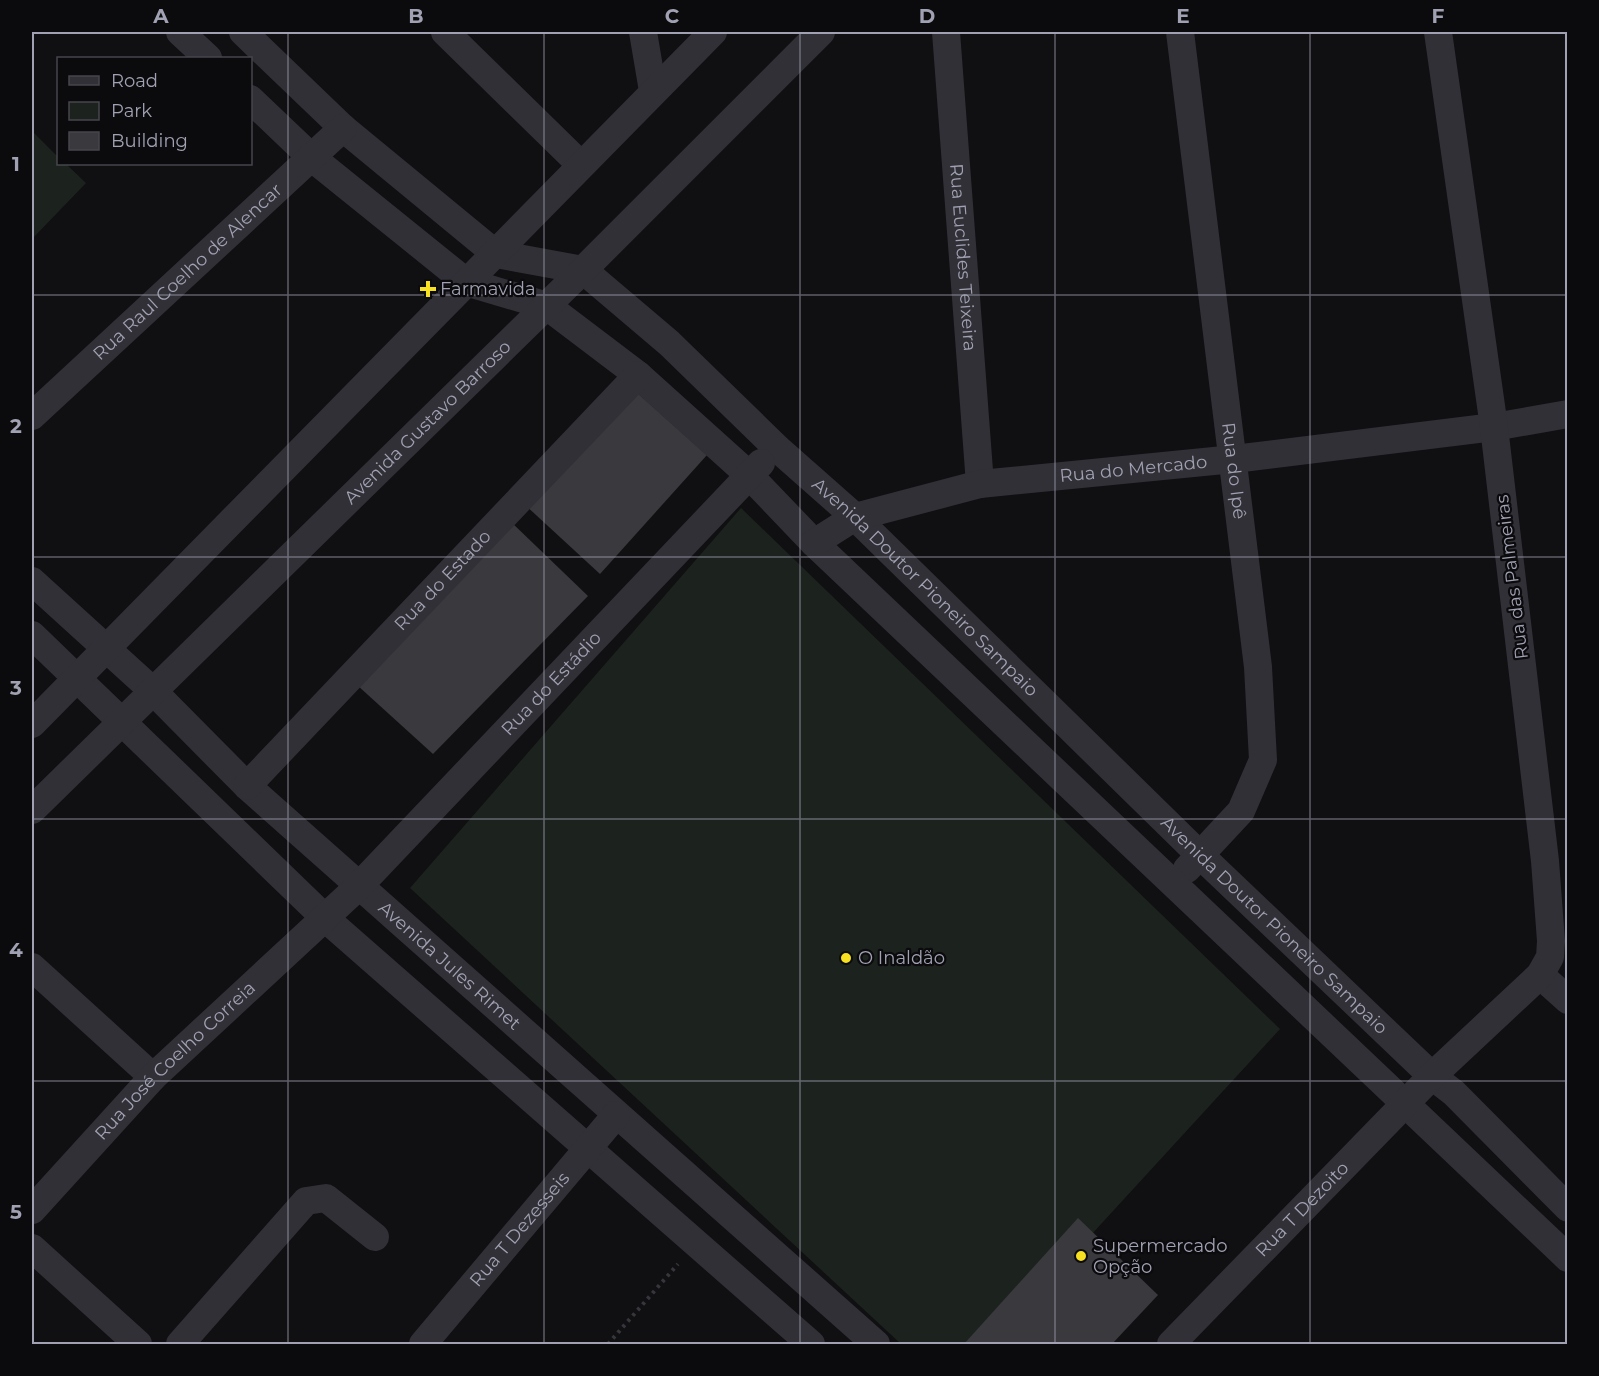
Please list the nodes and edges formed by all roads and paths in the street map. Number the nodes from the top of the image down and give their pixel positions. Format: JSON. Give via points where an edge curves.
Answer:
{"nodes":[{"id":1,"x":180,"y":32,"type":"edge"},
{"id":2,"x":243,"y":32,"type":"edge"},
{"id":3,"x":445,"y":32,"type":"edge"},
{"id":4,"x":644,"y":32,"type":"edge"},
{"id":5,"x":713,"y":32,"type":"edge"},
{"id":6,"x":821,"y":32,"type":"edge"},
{"id":7,"x":946,"y":32,"type":"edge"},
{"id":8,"x":1180,"y":32,"type":"edge"},
{"id":9,"x":1438,"y":32,"type":"edge"},
{"id":10,"x":207,"y":57,"type":"edge"},
{"id":11,"x":653,"y":91,"type":"junction"},
{"id":12,"x":252,"y":101,"type":"edge"},
{"id":13,"x":343,"y":128,"type":"junction"},
{"id":14,"x":311,"y":157,"type":"junction"},
{"id":15,"x":581,"y":165,"type":"junction"},
{"id":16,"x":496,"y":254,"type":"junction"},
{"id":17,"x":583,"y":270,"type":"junction"},
{"id":18,"x":466,"y":282,"type":"junction"},
{"id":19,"x":547,"y":306,"type":"junction"},
{"id":20,"x":638,"y":375,"type":"junction"},
{"id":21,"x":1568,"y":414,"type":"edge"},
{"id":22,"x":32,"y":416,"type":"edge"},
{"id":23,"x":1494,"y":427,"type":"junction"},
{"id":24,"x":778,"y":449,"type":"junction"},
{"id":25,"x":1234,"y":459,"type":"junction"},
{"id":26,"x":748,"y":474,"type":"junction"},
{"id":27,"x":980,"y":484,"type":"junction"},
{"id":28,"x":855,"y":517,"type":"junction"},
{"id":29,"x":814,"y":543,"type":"junction"},
{"id":30,"x":32,"y":581,"type":"edge"},
{"id":31,"x":32,"y":634,"type":"edge"},
{"id":32,"x":105,"y":649,"type":"junction"},
{"id":33,"x":77,"y":679,"type":"junction"},
{"id":34,"x":153,"y":691,"type":"junction"},
{"id":35,"x":122,"y":721,"type":"junction"},
{"id":36,"x":32,"y":724,"type":"edge"},
{"id":37,"x":247,"y":786,"type":"junction"},
{"id":38,"x":32,"y":810,"type":"edge"},
{"id":39,"x":1200,"y":855,"type":"junction"},
{"id":40,"x":1174,"y":882,"type":"junction"},
{"id":41,"x":358,"y":887,"type":"junction"},
{"id":42,"x":326,"y":919,"type":"junction"},
{"id":43,"x":32,"y":967,"type":"edge"},
{"id":44,"x":1540,"y":975,"type":"junction"},
{"id":45,"x":1568,"y":1000,"type":"edge"},
{"id":46,"x":506,"y":1017,"type":"junction"},
{"id":47,"x":475,"y":1050,"type":"junction"},
{"id":48,"x":1432,"y":1076,"type":"junction"},
{"id":49,"x":153,"y":1077,"type":"junction"},
{"id":50,"x":1407,"y":1104,"type":"junction"},
{"id":51,"x":616,"y":1115,"type":"junction"},
{"id":52,"x":588,"y":1149,"type":"junction"},
{"id":53,"x":1568,"y":1208,"type":"edge"},
{"id":54,"x":32,"y":1210,"type":"edge"},
{"id":55,"x":375,"y":1237,"type":"dead end"},
{"id":56,"x":695,"y":1245,"type":"junction"},
{"id":57,"x":32,"y":1248,"type":"edge"},
{"id":58,"x":1568,"y":1258,"type":"edge"},
{"id":59,"x":138,"y":1344,"type":"edge"},
{"id":60,"x":180,"y":1344,"type":"edge"},
{"id":61,"x":423,"y":1344,"type":"edge"},
{"id":62,"x":608,"y":1344,"type":"edge"},
{"id":63,"x":811,"y":1344,"type":"edge"},
{"id":64,"x":876,"y":1344,"type":"edge"},
{"id":65,"x":1171,"y":1344,"type":"edge"}],
"edges":[{"from":1,"to":10,"type":"street"},
{"from":2,"to":13,"type":"street","name":"Avenida Doutor Pioneiro Sampaio"},
{"from":3,"to":15,"type":"street"},
{"from":4,"to":11,"type":"street"},
{"from":5,"to":11,"type":"street"},
{"from":6,"to":17,"type":"street","name":"Avenida Gustavo Barroso"},
{"from":7,"to":27,"type":"street","name":"Rua Euclides Teixeira"},
{"from":8,"to":25,"type":"street","name":"Rua do Ipê"},
{"from":9,"to":23,"type":"street","name":"Rua das Palmeiras"},
{"from":11,"to":15,"type":"street"},
{"from":12,"to":14,"type":"street"},
{"from":13,"to":14,"type":"street","name":"Rua Raul Coelho de Alencar"},
{"from":13,"to":16,"type":"street","name":"Avenida Doutor Pioneiro Sampaio"},
{"from":14,"to":18,"type":"street"},
{"from":14,"to":22,"type":"street","name":"Rua Raul Coelho de Alencar"},
{"from":15,"to":16,"type":"street"},
{"from":16,"to":17,"type":"street","name":"Avenida Doutor Pioneiro Sampaio"},
{"from":16,"to":18,"type":"street"},
{"from":17,"to":19,"type":"street","name":"Avenida Gustavo Barroso"},
{"from":17,"to":24,"type":"street","name":"Avenida Doutor Pioneiro Sampaio","via":[[669,343]]},
{"from":18,"to":19,"type":"street"},
{"from":18,"to":32,"type":"street"},
{"from":19,"to":20,"type":"street"},
{"from":19,"to":34,"type":"street","name":"Avenida Gustavo Barroso"},
{"from":20,"to":26,"type":"street"},
{"from":20,"to":37,"type":"street","name":"Rua do Estado"},
{"from":21,"to":23,"type":"street","name":"Rua do Mercado"},
{"from":23,"to":25,"type":"street","name":"Rua do Mercado"},
{"from":23,"to":44,"type":"street","name":"Rua das Palmeiras","via":[[1545,861],[1550,957]]},
{"from":24,"to":26,"type":"street","name":"Rua do Estádio"},
{"from":24,"to":28,"type":"street","name":"Avenida Doutor Pioneiro Sampaio"},
{"from":25,"to":27,"type":"street","name":"Rua do Mercado"},
{"from":25,"to":39,"type":"street","name":"Rua do Ipê","via":[[1258,667],[1263,760],[1242,811]]},
{"from":26,"to":29,"type":"street"},
{"from":26,"to":41,"type":"street","name":"Rua do Estádio"},
{"from":27,"to":28,"type":"street","name":"Rua do Mercado"},
{"from":28,"to":29,"type":"street","name":"Rua do Mercado"},
{"from":28,"to":39,"type":"street","name":"Avenida Doutor Pioneiro Sampaio"},
{"from":29,"to":40,"type":"street"},
{"from":30,"to":32,"type":"street","name":"Avenida Jules Rimet"},
{"from":31,"to":33,"type":"street"},
{"from":32,"to":33,"type":"street"},
{"from":32,"to":34,"type":"street","name":"Avenida Jules Rimet"},
{"from":33,"to":35,"type":"street"},
{"from":33,"to":36,"type":"street"},
{"from":34,"to":35,"type":"street","name":"Avenida Gustavo Barroso"},
{"from":34,"to":37,"type":"street","name":"Avenida Jules Rimet"},
{"from":35,"to":38,"type":"street","name":"Avenida Gustavo Barroso"},
{"from":35,"to":42,"type":"street"},
{"from":37,"to":41,"type":"street","name":"Avenida Jules Rimet"},
{"from":39,"to":40,"type":"street","name":"Rua do Ipê"},
{"from":39,"to":48,"type":"street","name":"Avenida Doutor Pioneiro Sampaio"},
{"from":40,"to":50,"type":"street"},
{"from":41,"to":42,"type":"street","name":"Rua do Estádio"},
{"from":41,"to":46,"type":"street","name":"Avenida Jules Rimet"},
{"from":42,"to":47,"type":"street"},
{"from":42,"to":49,"type":"street","name":"Rua José Coelho Correia"},
{"from":43,"to":49,"type":"street"},
{"from":44,"to":45,"type":"street"},
{"from":44,"to":48,"type":"street","name":"Rua das Palmeiras"},
{"from":46,"to":47,"type":"street"},
{"from":46,"to":51,"type":"street","name":"Avenida Jules Rimet"},
{"from":47,"to":52,"type":"street"},
{"from":48,"to":50,"type":"street","name":"Rua T Dezoito"},
{"from":48,"to":53,"type":"street","name":"Avenida Doutor Pioneiro Sampaio","via":[[1454,1093]]},
{"from":49,"to":54,"type":"street","name":"Rua José Coelho Correia"},
{"from":50,"to":58,"type":"street"},
{"from":50,"to":65,"type":"street","name":"Rua T Dezoito"},
{"from":51,"to":52,"type":"street","name":"Rua T Dezesseis"},
{"from":51,"to":64,"type":"street","name":"Avenida Jules Rimet"},
{"from":52,"to":56,"type":"street"},
{"from":52,"to":61,"type":"street","name":"Rua T Dezesseis"},
{"from":55,"to":60,"type":"street","via":[[326,1198],[306,1201]]},
{"from":56,"to":62,"type":"path"},
{"from":56,"to":63,"type":"street"},
{"from":57,"to":59,"type":"street"}]}
